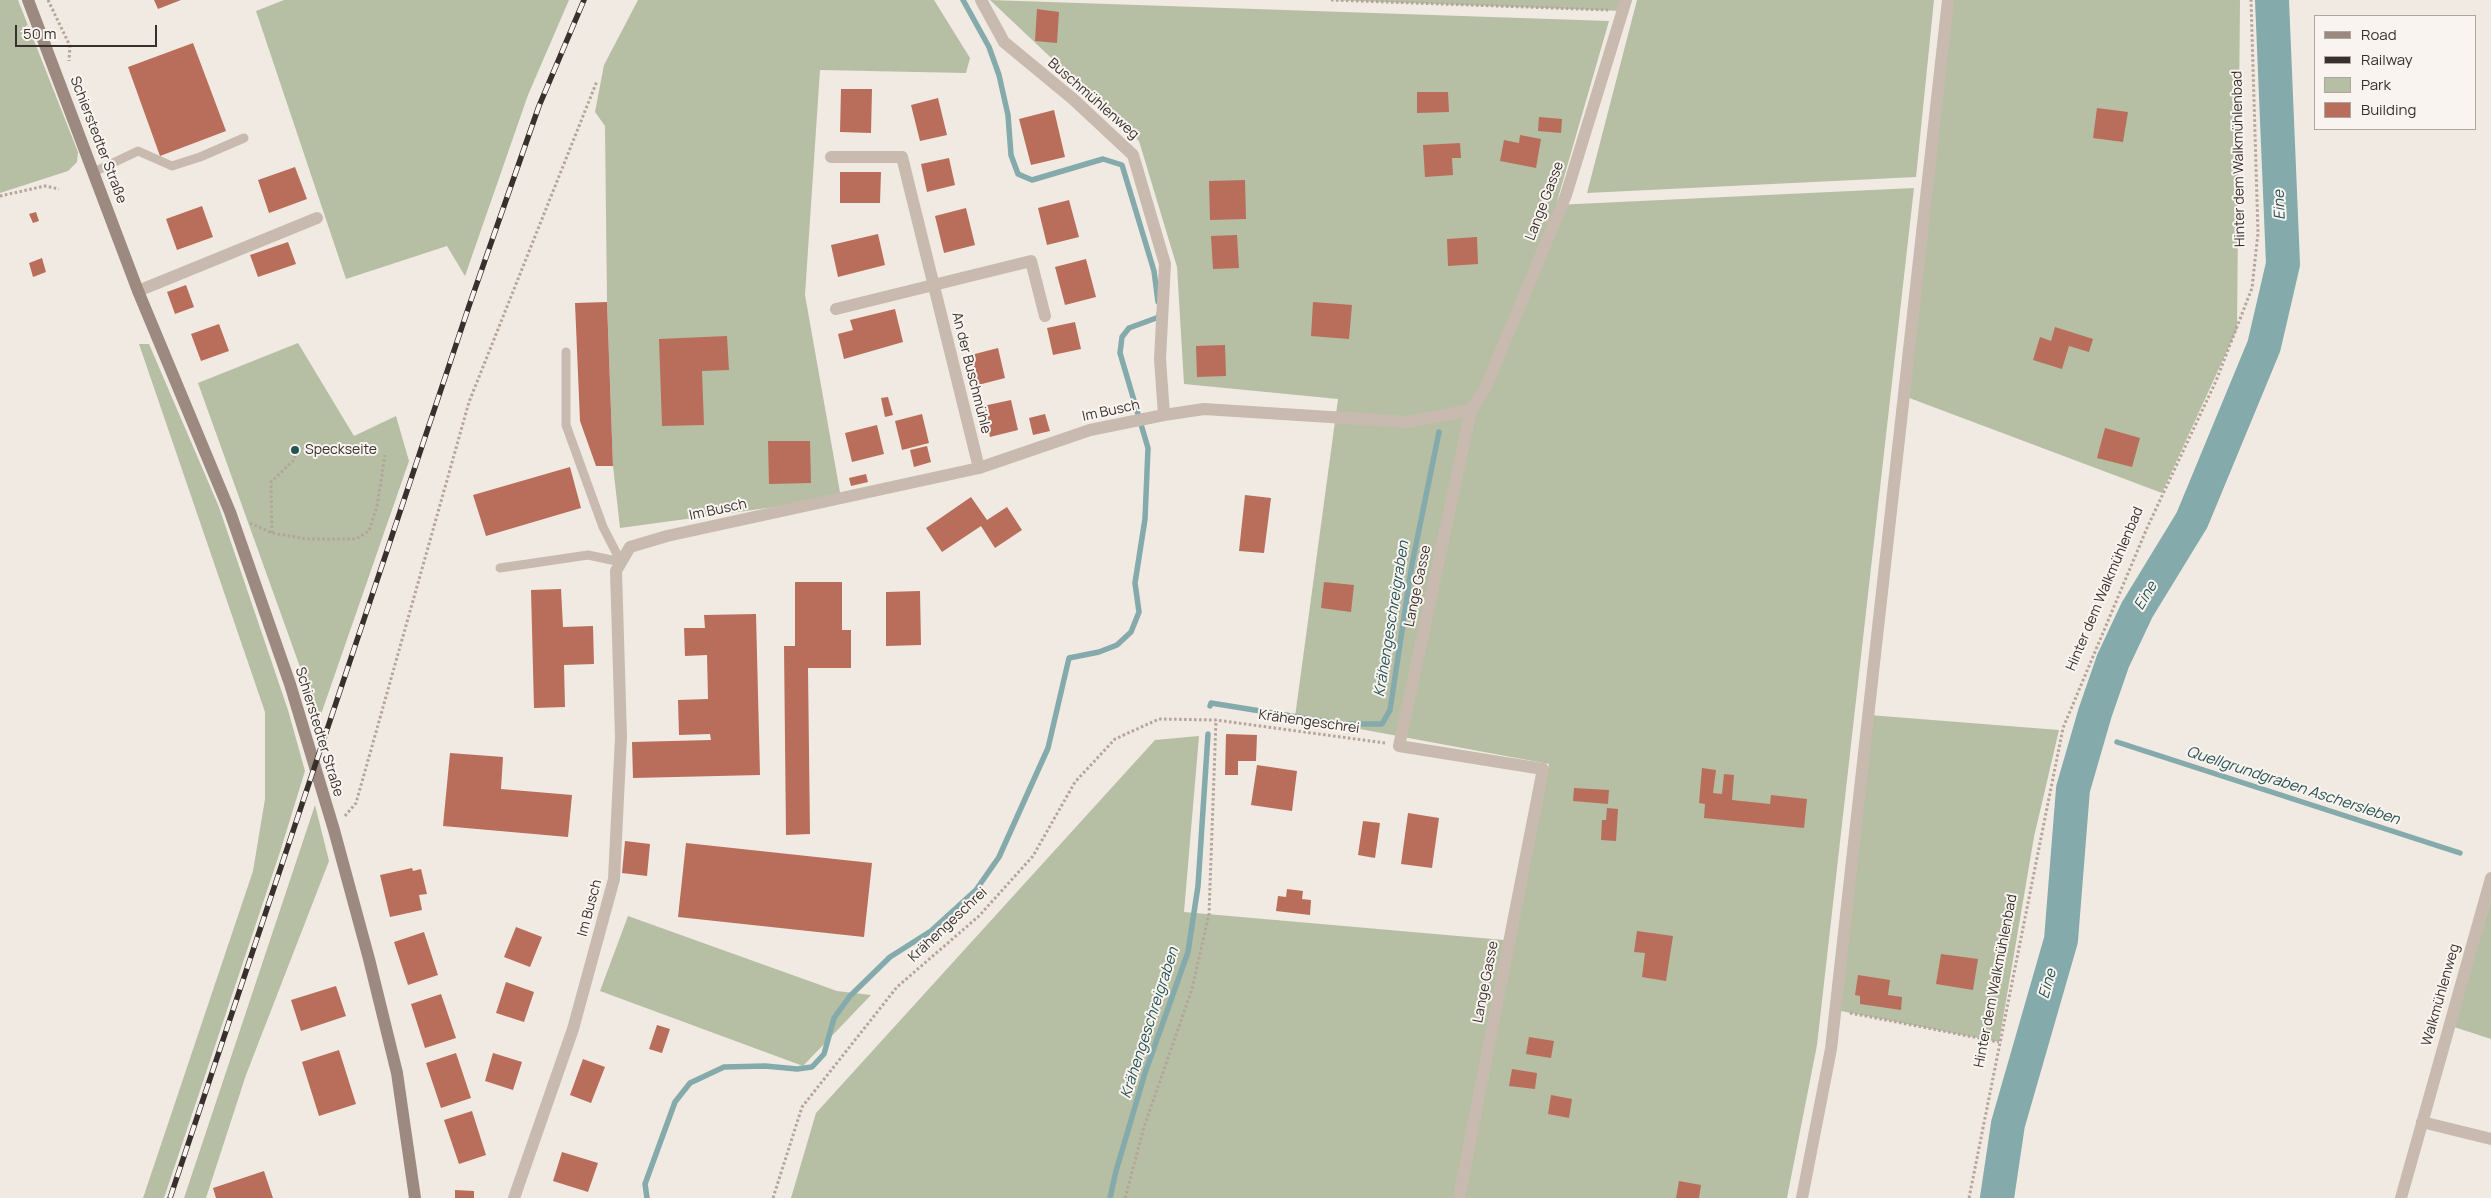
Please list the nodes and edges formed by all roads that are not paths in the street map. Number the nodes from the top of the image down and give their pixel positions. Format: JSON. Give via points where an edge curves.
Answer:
{"nodes":[{"id":1,"x":28,"y":0,"type":"edge"},
{"id":2,"x":981,"y":0,"type":"edge"},
{"id":3,"x":1948,"y":0,"type":"edge"},
{"id":4,"x":1624,"y":5,"type":"edge"},
{"id":5,"x":244,"y":138,"type":"dead end"},
{"id":6,"x":831,"y":157,"type":"dead end"},
{"id":7,"x":94,"y":172,"type":"junction"},
{"id":8,"x":317,"y":218,"type":"dead end"},
{"id":9,"x":934,"y":285,"type":"junction"},
{"id":10,"x":138,"y":291,"type":"junction"},
{"id":11,"x":836,"y":309,"type":"dead end"},
{"id":12,"x":1045,"y":316,"type":"dead end"},
{"id":13,"x":566,"y":352,"type":"dead end"},
{"id":14,"x":1471,"y":410,"type":"junction"},
{"id":15,"x":1159,"y":416,"type":"junction"},
{"id":16,"x":979,"y":468,"type":"junction"},
{"id":17,"x":621,"y":562,"type":"junction"},
{"id":18,"x":500,"y":568,"type":"dead end"},
{"id":19,"x":2491,"y":878,"type":"edge"},
{"id":20,"x":2422,"y":1122,"type":"junction"},
{"id":21,"x":2491,"y":1139,"type":"edge"},
{"id":22,"x":415,"y":1198,"type":"edge"},
{"id":23,"x":514,"y":1198,"type":"edge"},
{"id":24,"x":1459,"y":1198,"type":"edge"},
{"id":25,"x":1802,"y":1198,"type":"edge"},
{"id":26,"x":2401,"y":1198,"type":"edge"}],
"edges":[{"from":1,"to":7,"type":"street","name":"Schierstedter Straße"},
{"from":2,"to":15,"type":"street","name":"Buschmühlenweg","via":[[1004,42],[1133,154],[1165,264]]},
{"from":3,"to":25,"type":"street","via":[[1832,1049]]},
{"from":4,"to":14,"type":"street","name":"Lange Gasse","via":[[1566,195],[1485,389]]},
{"from":5,"to":7,"type":"lane","via":[[172,166],[138,151]]},
{"from":6,"to":9,"type":"street","name":"An der Buschmühle","via":[[902,157]]},
{"from":7,"to":10,"type":"street","name":"Schierstedter Straße"},
{"from":8,"to":10,"type":"street"},
{"from":9,"to":11,"type":"street"},
{"from":9,"to":12,"type":"street","via":[[1031,261]]},
{"from":9,"to":16,"type":"street","name":"An der Buschmühle"},
{"from":10,"to":22,"type":"street","name":"Schierstedter Straße","via":[[230,512],[290,684],[369,959],[396,1073]]},
{"from":13,"to":17,"type":"lane","via":[[566,425],[603,527]]},
{"from":14,"to":15,"type":"street","name":"Im Busch","via":[[1408,422],[1204,409]]},
{"from":14,"to":24,"type":"street","name":"Lange Gasse","via":[[1399,746],[1543,769]]},
{"from":15,"to":16,"type":"street","name":"Im Busch","via":[[1090,430]]},
{"from":16,"to":17,"type":"street","name":"Im Busch","via":[[667,536],[630,547]]},
{"from":17,"to":18,"type":"lane","via":[[588,555]]},
{"from":17,"to":23,"type":"street","name":"Im Busch","via":[[616,571],[621,737],[614,879],[573,1029]]},
{"from":19,"to":20,"type":"street","name":"Walkmühlenweg"},
{"from":20,"to":21,"type":"street"},
{"from":20,"to":26,"type":"street","name":"Walkmühlenweg"}]}
